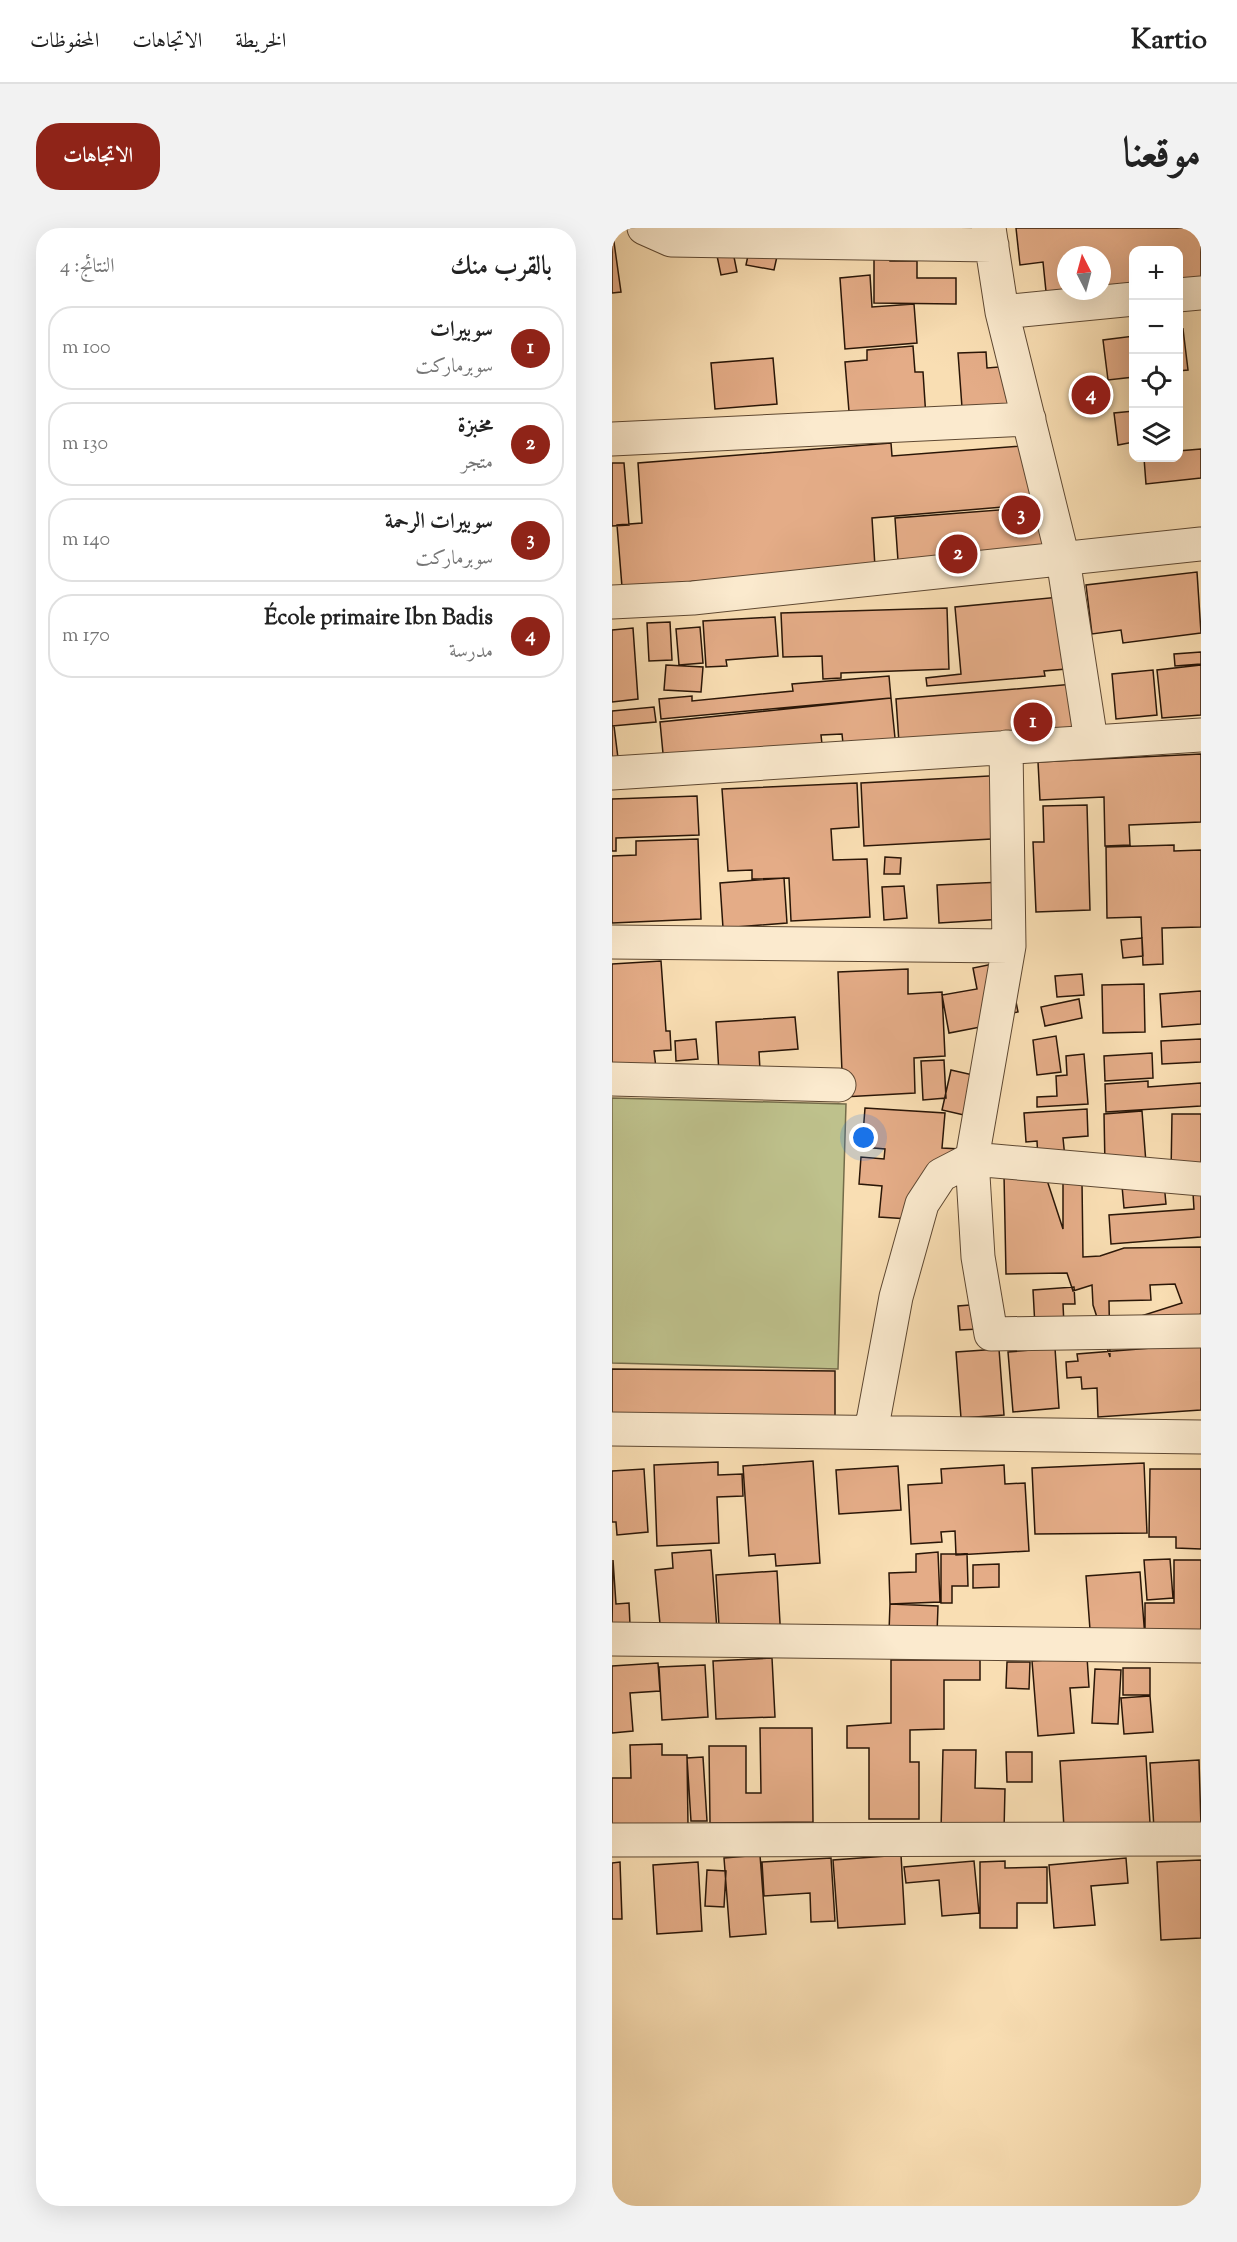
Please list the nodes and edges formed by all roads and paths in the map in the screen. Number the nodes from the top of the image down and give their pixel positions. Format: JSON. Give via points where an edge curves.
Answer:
{"nodes":[{"id":1,"x":644,"y":228,"type":"edge"},
{"id":2,"x":991,"y":236,"type":"edge"},
{"id":3,"x":1201,"y":293,"type":"edge"},
{"id":4,"x":1183,"y":295,"type":"edge"},
{"id":5,"x":1129,"y":299,"type":"edge"},
{"id":6,"x":1002,"y":312,"type":"junction"},
{"id":7,"x":1029,"y":418,"type":"junction"},
{"id":8,"x":612,"y":439,"type":"edge"},
{"id":9,"x":1201,"y":544,"type":"edge"},
{"id":10,"x":1063,"y":559,"type":"junction"},
{"id":11,"x":612,"y":602,"type":"edge"},
{"id":12,"x":1201,"y":735,"type":"edge"},
{"id":13,"x":1091,"y":741,"type":"junction"},
{"id":14,"x":1006,"y":747,"type":"junction"},
{"id":15,"x":612,"y":773,"type":"edge"},
{"id":16,"x":612,"y":942,"type":"edge"},
{"id":17,"x":1010,"y":946,"type":"junction"},
{"id":18,"x":612,"y":1078,"type":"edge"},
{"id":19,"x":839,"y":1085,"type":"dead end"},
{"id":20,"x":972,"y":1159,"type":"junction"},
{"id":21,"x":1201,"y":1179,"type":"edge"},
{"id":22,"x":1201,"y":1331,"type":"edge"},
{"id":23,"x":612,"y":1429,"type":"edge"},
{"id":24,"x":872,"y":1432,"type":"junction"},
{"id":25,"x":1201,"y":1437,"type":"edge"},
{"id":26,"x":612,"y":1639,"type":"edge"},
{"id":27,"x":1201,"y":1646,"type":"edge"},
{"id":28,"x":1201,"y":1839,"type":"edge"},
{"id":29,"x":612,"y":1840,"type":"edge"}],
"edges":[{"from":1,"to":2,"type":"street","via":[[671,240]]},
{"from":2,"to":6,"type":"street"},
{"from":3,"to":4,"type":"street"},
{"from":5,"to":6,"type":"street"},
{"from":6,"to":7,"type":"street"},
{"from":7,"to":8,"type":"street"},
{"from":7,"to":10,"type":"street"},
{"from":9,"to":10,"type":"street"},
{"from":10,"to":11,"type":"street","via":[[693,598]]},
{"from":10,"to":13,"type":"street"},
{"from":12,"to":13,"type":"street"},
{"from":13,"to":14,"type":"street"},
{"from":14,"to":15,"type":"street"},
{"from":14,"to":17,"type":"street"},
{"from":16,"to":17,"type":"street"},
{"from":17,"to":20,"type":"street"},
{"from":18,"to":19,"type":"street"},
{"from":20,"to":21,"type":"street"},
{"from":20,"to":22,"type":"street","via":[[978,1257],[991,1334]]},
{"from":20,"to":24,"type":"street","via":[[941,1175],[922,1204],[897,1297]]},
{"from":23,"to":24,"type":"street"},
{"from":24,"to":25,"type":"street"},
{"from":26,"to":27,"type":"street"},
{"from":28,"to":29,"type":"street"}]}
